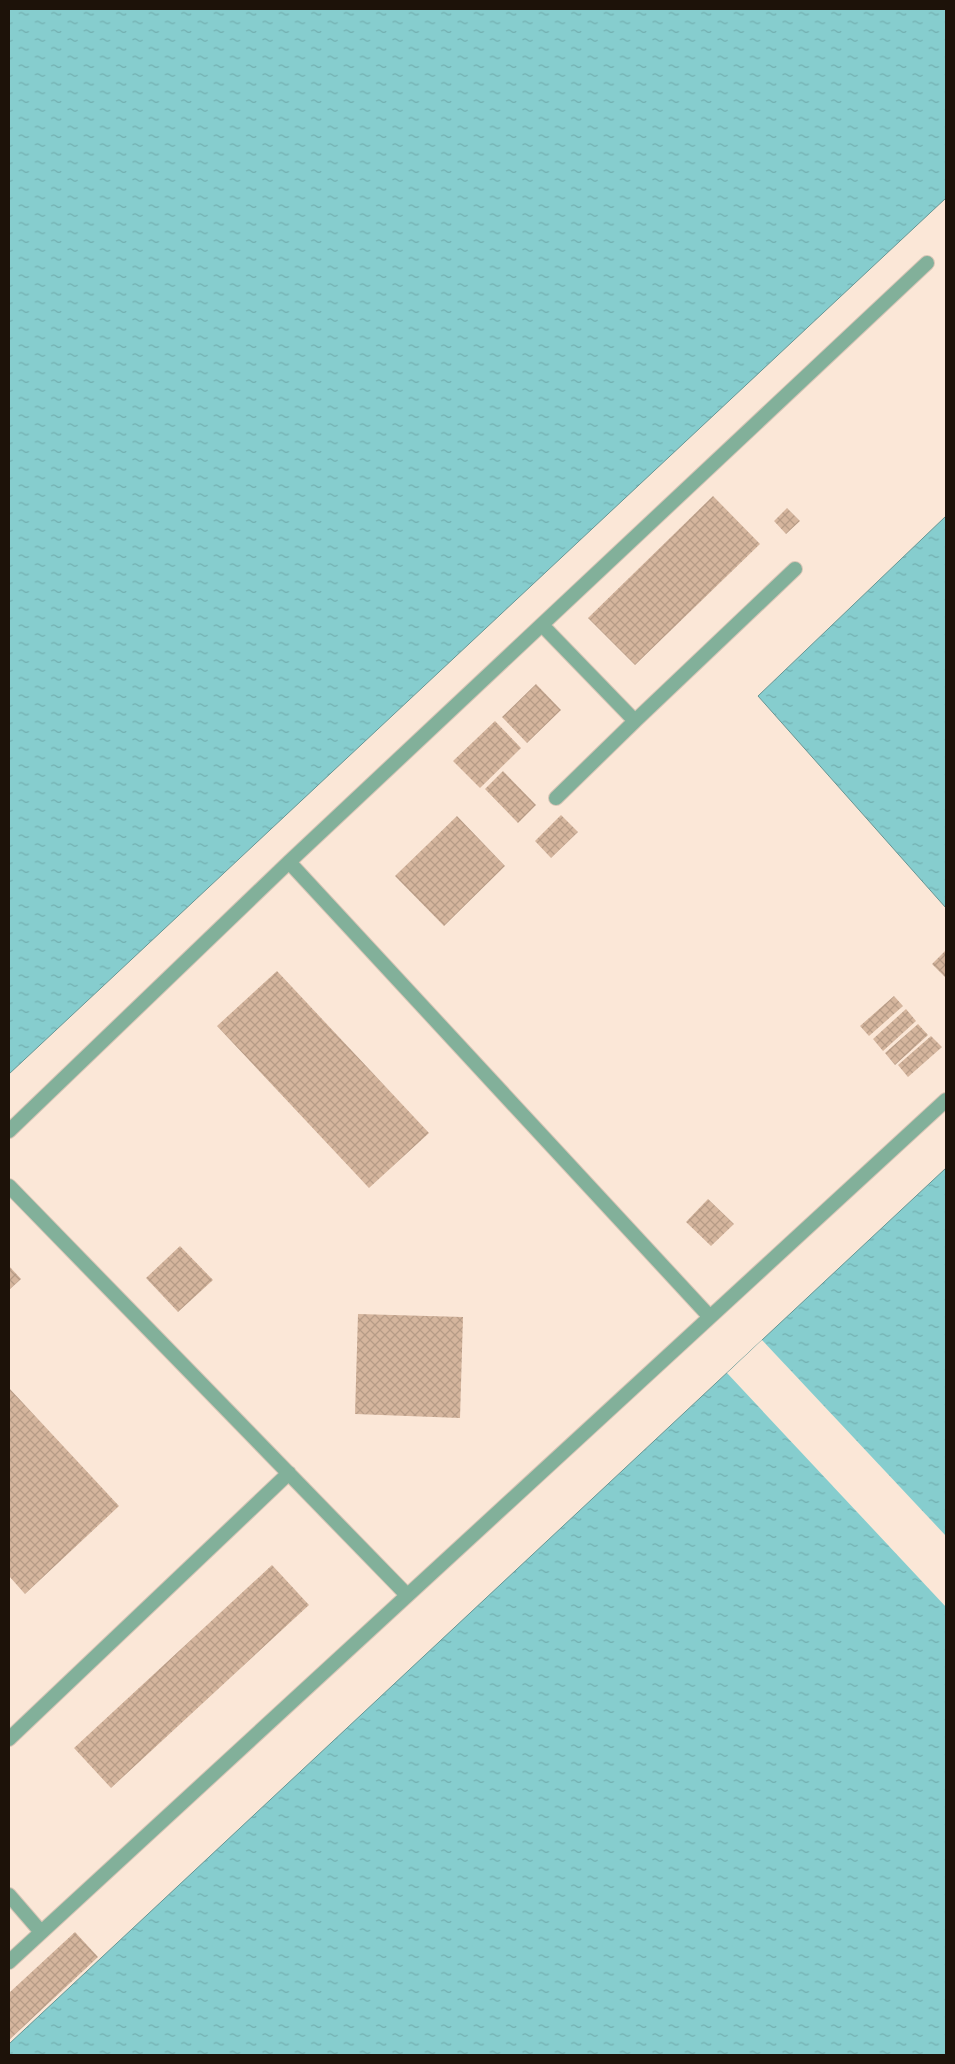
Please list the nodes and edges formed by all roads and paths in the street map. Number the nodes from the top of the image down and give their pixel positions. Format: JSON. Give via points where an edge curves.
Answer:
{"nodes":[{"id":1,"x":927,"y":263,"type":"dead end"},
{"id":2,"x":795,"y":569,"type":"dead end"},
{"id":3,"x":542,"y":625,"type":"junction"},
{"id":4,"x":635,"y":721,"type":"junction"},
{"id":5,"x":556,"y":798,"type":"dead end"},
{"id":6,"x":289,"y":862,"type":"junction"},
{"id":7,"x":946,"y":1100,"type":"edge"},
{"id":8,"x":9,"y":1131,"type":"edge"},
{"id":9,"x":9,"y":1186,"type":"edge"},
{"id":10,"x":710,"y":1317,"type":"junction"},
{"id":11,"x":289,"y":1473,"type":"junction"},
{"id":12,"x":407,"y":1595,"type":"junction"},
{"id":13,"x":9,"y":1740,"type":"edge"},
{"id":14,"x":9,"y":1895,"type":"edge"},
{"id":15,"x":41,"y":1932,"type":"junction"},
{"id":16,"x":9,"y":1962,"type":"edge"}],
"edges":[{"from":1,"to":3,"type":"lane"},
{"from":2,"to":4,"type":"lane"},
{"from":3,"to":4,"type":"lane"},
{"from":3,"to":6,"type":"lane"},
{"from":4,"to":5,"type":"lane"},
{"from":6,"to":8,"type":"lane"},
{"from":6,"to":10,"type":"lane"},
{"from":7,"to":10,"type":"lane"},
{"from":9,"to":11,"type":"lane"},
{"from":10,"to":12,"type":"lane"},
{"from":11,"to":12,"type":"lane"},
{"from":11,"to":13,"type":"lane"},
{"from":12,"to":15,"type":"lane"},
{"from":14,"to":15,"type":"lane"},
{"from":15,"to":16,"type":"lane"}]}
